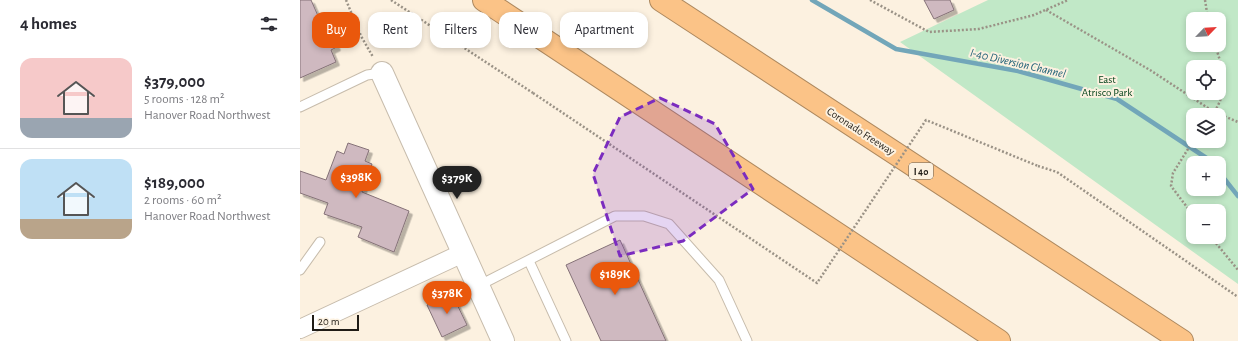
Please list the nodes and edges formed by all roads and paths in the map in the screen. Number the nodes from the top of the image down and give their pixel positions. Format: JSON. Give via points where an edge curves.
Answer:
{"nodes":[{"id":1,"x":346,"y":0,"type":"edge"},
{"id":2,"x":391,"y":0,"type":"edge"},
{"id":3,"x":484,"y":0,"type":"edge"},
{"id":4,"x":661,"y":0,"type":"edge"},
{"id":5,"x":870,"y":0,"type":"edge"},
{"id":6,"x":1068,"y":0,"type":"edge"},
{"id":7,"x":1205,"y":0,"type":"edge"},
{"id":8,"x":1046,"y":10,"type":"junction"},
{"id":9,"x":1207,"y":12,"type":"edge"},
{"id":10,"x":1217,"y":52,"type":"edge"},
{"id":11,"x":382,"y":73,"type":"junction"},
{"id":12,"x":300,"y":107,"type":"edge"},
{"id":13,"x":1208,"y":108,"type":"edge"},
{"id":14,"x":1216,"y":108,"type":"edge"},
{"id":15,"x":1226,"y":117,"type":"edge"},
{"id":16,"x":1238,"y":122,"type":"edge"},
{"id":17,"x":1188,"y":148,"type":"edge"},
{"id":18,"x":1186,"y":206,"type":"edge"},
{"id":19,"x":320,"y":242,"type":"dead end"},
{"id":20,"x":1217,"y":244,"type":"edge"},
{"id":21,"x":463,"y":253,"type":"junction"},
{"id":22,"x":529,"y":260,"type":"junction"},
{"id":23,"x":300,"y":270,"type":"edge"},
{"id":24,"x":1238,"y":270,"type":"edge"},
{"id":25,"x":478,"y":286,"type":"junction"},
{"id":26,"x":1238,"y":297,"type":"edge"},
{"id":27,"x":300,"y":329,"type":"edge"},
{"id":28,"x":503,"y":341,"type":"edge"},
{"id":29,"x":566,"y":341,"type":"edge"},
{"id":30,"x":747,"y":341,"type":"edge"},
{"id":31,"x":999,"y":341,"type":"edge"},
{"id":32,"x":1182,"y":341,"type":"edge"}],
"edges":[{"from":1,"to":11,"type":"path","via":[[361,36]]},
{"from":2,"to":26,"type":"path","bridge":true,"via":[[818,283],[926,120],[1057,172]]},
{"from":3,"to":31,"type":"highway"},
{"from":4,"to":32,"type":"highway","name":"Coronado Freeway","number":"I 40"},
{"from":5,"to":8,"type":"path","via":[[929,32],[979,29]]},
{"from":6,"to":8,"type":"path"},
{"from":7,"to":9,"type":"path"},
{"from":8,"to":13,"type":"path","via":[[1150,70]]},
{"from":10,"to":14,"type":"path","via":[[1224,83],[1223,96]]},
{"from":11,"to":12,"type":"lane","via":[[367,75]]},
{"from":11,"to":21,"type":"street"},
{"from":15,"to":16,"type":"path"},
{"from":17,"to":18,"type":"path","via":[[1173,173],[1171,186]]},
{"from":19,"to":23,"type":"lane"},
{"from":20,"to":24,"type":"path"},
{"from":21,"to":25,"type":"street"},
{"from":21,"to":27,"type":"street"},
{"from":22,"to":25,"type":"lane"},
{"from":22,"to":29,"type":"lane"},
{"from":22,"to":30,"type":"lane","via":[[616,216],[644,216],[669,224],[719,280]]},
{"from":25,"to":28,"type":"street"}]}
